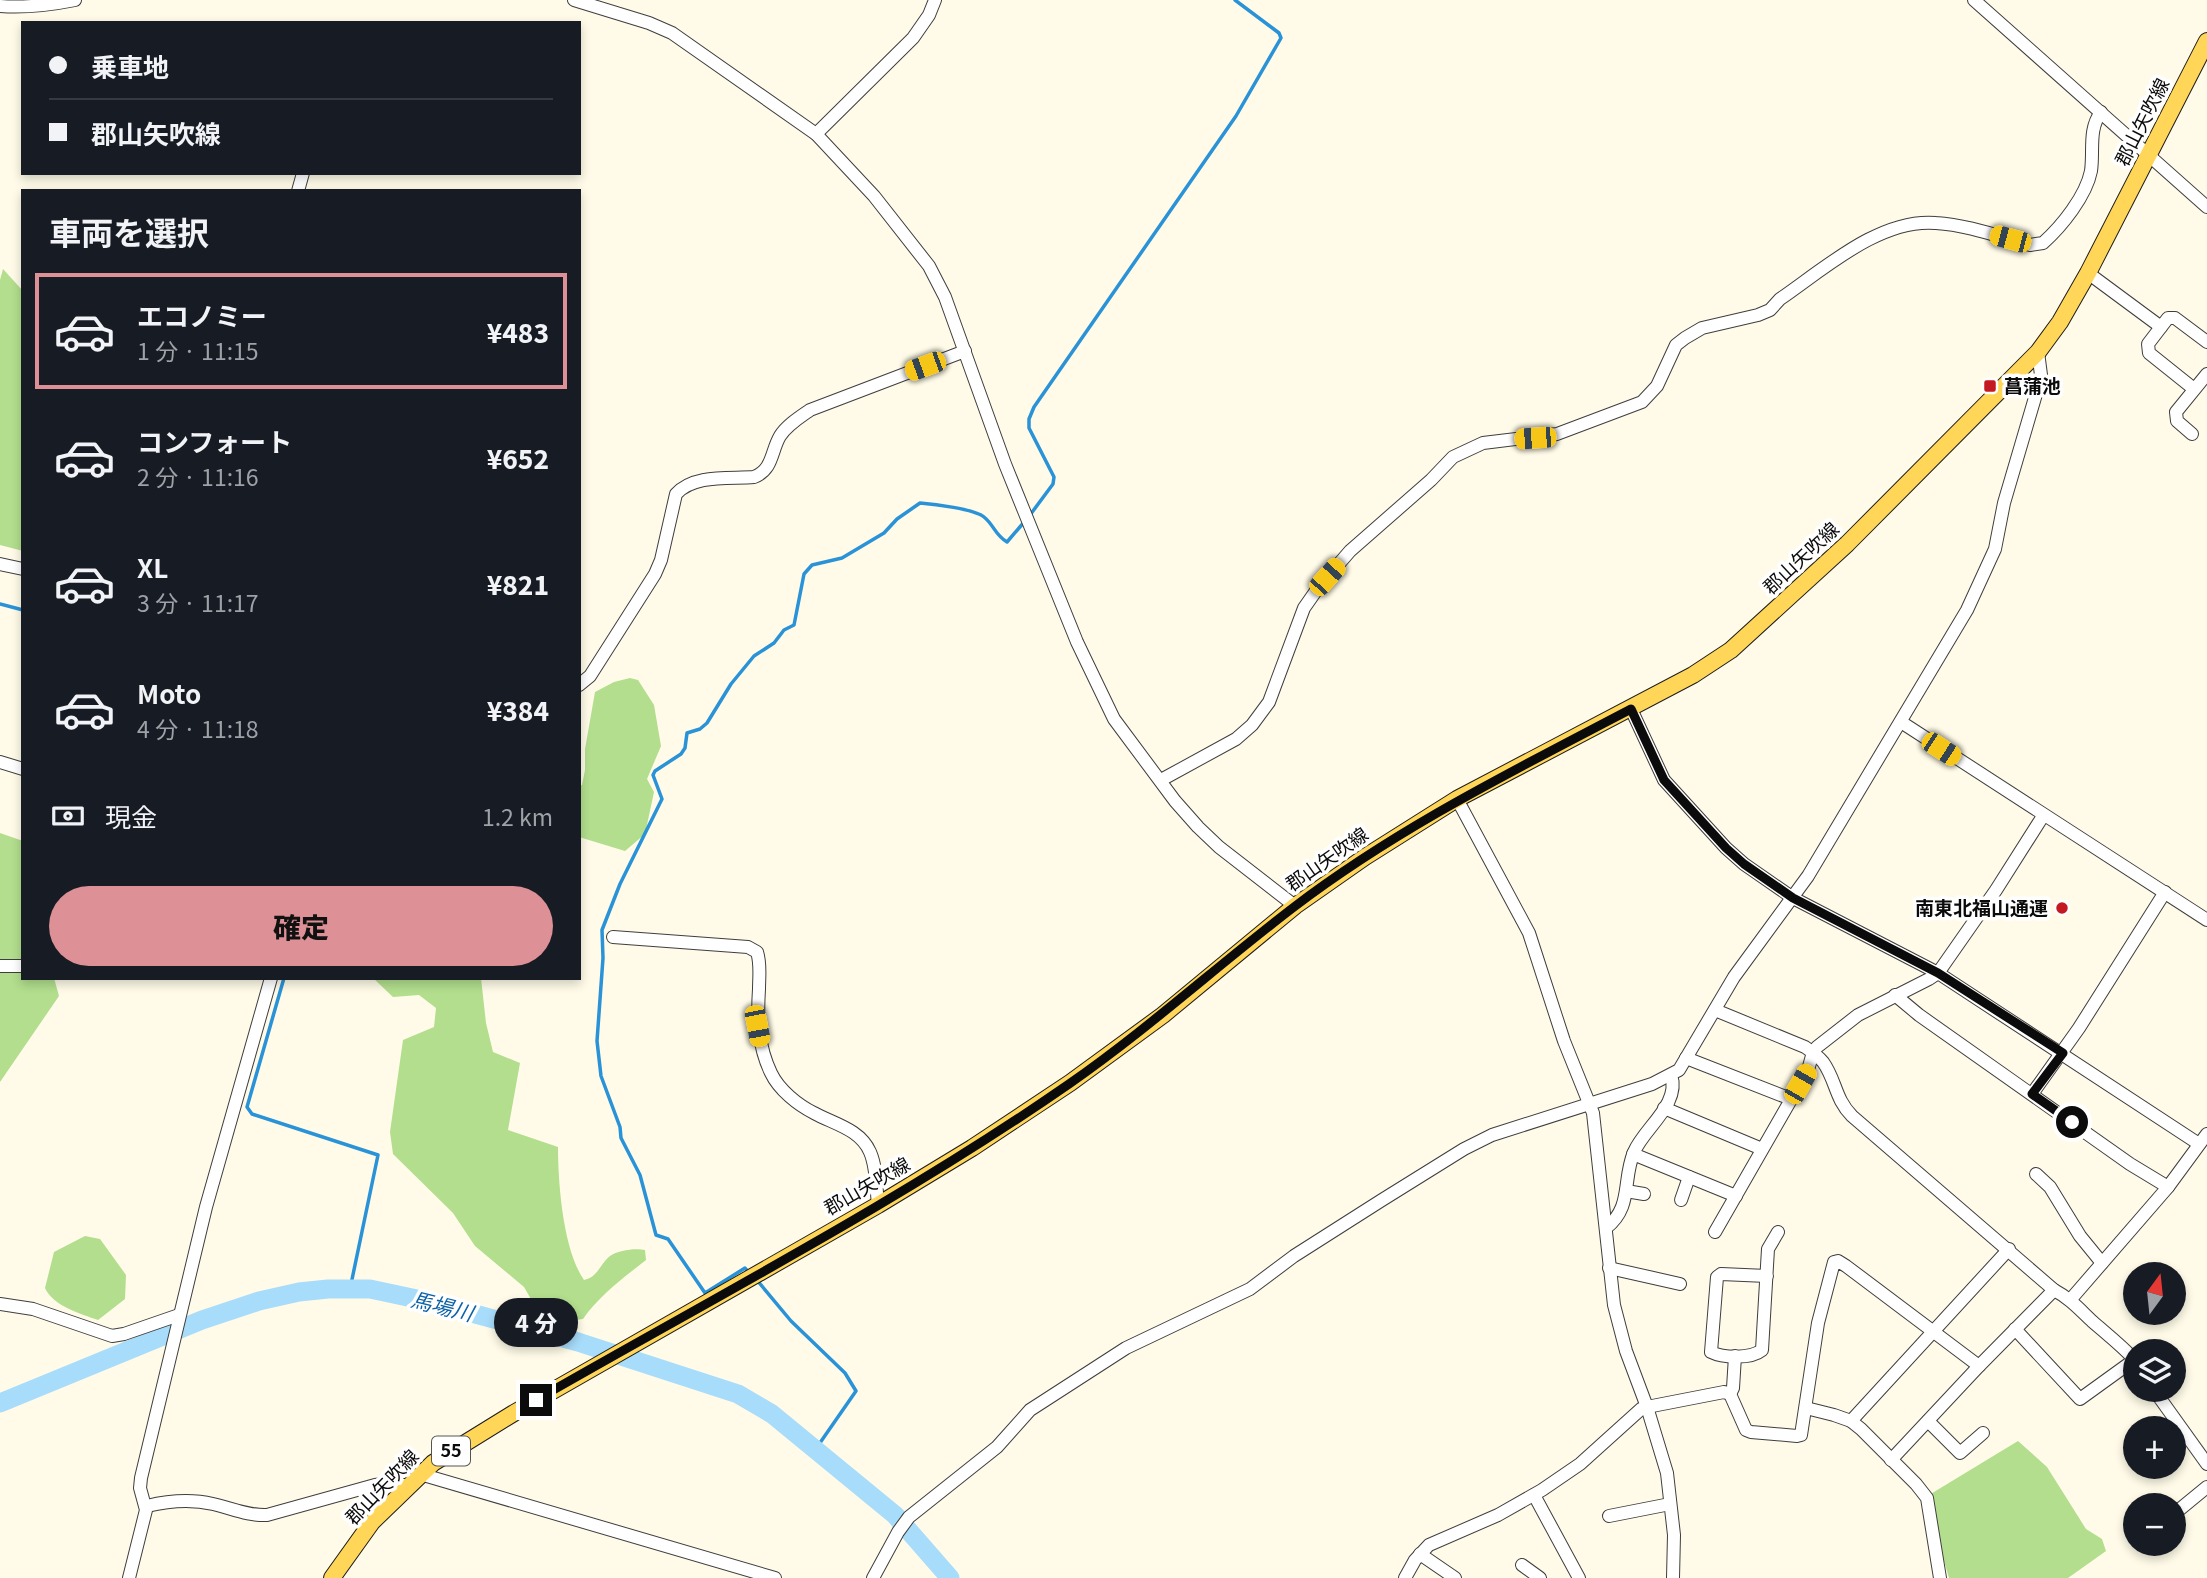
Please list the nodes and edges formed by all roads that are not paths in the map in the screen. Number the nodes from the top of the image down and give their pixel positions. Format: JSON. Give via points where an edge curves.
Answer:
{"nodes":[{"id":1,"x":75,"y":0,"type":"edge"},
{"id":2,"x":574,"y":0,"type":"edge"},
{"id":3,"x":935,"y":0,"type":"edge"},
{"id":4,"x":1974,"y":0,"type":"edge"},
{"id":5,"x":0,"y":6,"type":"edge"},
{"id":6,"x":2207,"y":41,"type":"edge"},
{"id":7,"x":2101,"y":113,"type":"junction"},
{"id":8,"x":816,"y":134,"type":"junction"},
{"id":9,"x":2148,"y":156,"type":"junction"},
{"id":10,"x":2207,"y":207,"type":"edge"},
{"id":11,"x":2088,"y":273,"type":"junction"},
{"id":12,"x":2161,"y":327,"type":"junction"},
{"id":13,"x":2207,"y":342,"type":"edge"},
{"id":14,"x":965,"y":351,"type":"junction"},
{"id":15,"x":2038,"y":352,"type":"junction"},
{"id":16,"x":2207,"y":374,"type":"edge"},
{"id":17,"x":2194,"y":389,"type":"junction"},
{"id":18,"x":2192,"y":434,"type":"dead end"},
{"id":19,"x":0,"y":564,"type":"edge"},
{"id":20,"x":21,"y":569,"type":"edge"},
{"id":21,"x":581,"y":683,"type":"edge"},
{"id":22,"x":1631,"y":709,"type":"junction"},
{"id":23,"x":1901,"y":722,"type":"junction"},
{"id":24,"x":0,"y":762,"type":"edge"},
{"id":25,"x":21,"y":768,"type":"edge"},
{"id":26,"x":1161,"y":780,"type":"junction"},
{"id":27,"x":1457,"y":800,"type":"junction"},
{"id":28,"x":2043,"y":816,"type":"junction"},
{"id":29,"x":2165,"y":892,"type":"junction"},
{"id":30,"x":1793,"y":898,"type":"junction"},
{"id":31,"x":1295,"y":906,"type":"junction"},
{"id":32,"x":2207,"y":920,"type":"edge"},
{"id":33,"x":613,"y":937,"type":"dead end"},
{"id":34,"x":0,"y":966,"type":"edge"},
{"id":35,"x":21,"y":966,"type":"edge"},
{"id":36,"x":1938,"y":973,"type":"junction"},
{"id":37,"x":270,"y":980,"type":"edge"},
{"id":38,"x":1895,"y":995,"type":"junction"},
{"id":39,"x":1714,"y":1010,"type":"junction"},
{"id":40,"x":1813,"y":1052,"type":"junction"},
{"id":41,"x":2063,"y":1053,"type":"junction"},
{"id":42,"x":1686,"y":1058,"type":"junction"},
{"id":43,"x":1671,"y":1074,"type":"junction"},
{"id":44,"x":2032,"y":1094,"type":"junction"},
{"id":45,"x":1791,"y":1099,"type":"junction"},
{"id":46,"x":1591,"y":1105,"type":"junction"},
{"id":47,"x":1664,"y":1108,"type":"junction"},
{"id":48,"x":2205,"y":1139,"type":"edge"},
{"id":49,"x":1762,"y":1149,"type":"junction"},
{"id":50,"x":1633,"y":1154,"type":"junction"},
{"id":51,"x":2036,"y":1174,"type":"dead end"},
{"id":52,"x":1689,"y":1177,"type":"junction"},
{"id":53,"x":2168,"y":1188,"type":"junction"},
{"id":54,"x":1626,"y":1191,"type":"junction"},
{"id":55,"x":1644,"y":1194,"type":"dead end"},
{"id":56,"x":1736,"y":1196,"type":"junction"},
{"id":57,"x":1681,"y":1200,"type":"dead end"},
{"id":58,"x":878,"y":1205,"type":"junction"},
{"id":59,"x":1606,"y":1228,"type":"junction"},
{"id":60,"x":1715,"y":1232,"type":"dead end"},
{"id":61,"x":1777,"y":1232,"type":"dead end"},
{"id":62,"x":2008,"y":1249,"type":"junction"},
{"id":63,"x":2102,"y":1263,"type":"junction"},
{"id":64,"x":1609,"y":1268,"type":"junction"},
{"id":65,"x":1767,"y":1276,"type":"junction"},
{"id":66,"x":1680,"y":1284,"type":"dead end"},
{"id":67,"x":2054,"y":1290,"type":"junction"},
{"id":68,"x":2071,"y":1299,"type":"junction"},
{"id":69,"x":0,"y":1304,"type":"edge"},
{"id":70,"x":178,"y":1318,"type":"junction"},
{"id":71,"x":2015,"y":1329,"type":"junction"},
{"id":72,"x":1932,"y":1332,"type":"junction"},
{"id":73,"x":2123,"y":1347,"type":"edge"},
{"id":74,"x":1735,"y":1356,"type":"junction"},
{"id":75,"x":1979,"y":1366,"type":"junction"},
{"id":76,"x":2123,"y":1369,"type":"edge"},
{"id":77,"x":1730,"y":1394,"type":"junction"},
{"id":78,"x":2163,"y":1402,"type":"edge"},
{"id":79,"x":1647,"y":1407,"type":"junction"},
{"id":80,"x":1806,"y":1408,"type":"junction"},
{"id":81,"x":1851,"y":1421,"type":"junction"},
{"id":82,"x":1928,"y":1421,"type":"junction"},
{"id":83,"x":1983,"y":1433,"type":"dead end"},
{"id":84,"x":1891,"y":1460,"type":"junction"},
{"id":85,"x":2207,"y":1464,"type":"edge"},
{"id":86,"x":414,"y":1480,"type":"junction"},
{"id":87,"x":2207,"y":1488,"type":"edge"},
{"id":88,"x":1534,"y":1495,"type":"junction"},
{"id":89,"x":1670,"y":1504,"type":"junction"},
{"id":90,"x":2186,"y":1505,"type":"edge"},
{"id":91,"x":147,"y":1506,"type":"junction"},
{"id":92,"x":1609,"y":1516,"type":"dead end"},
{"id":93,"x":1420,"y":1554,"type":"junction"},
{"id":94,"x":1522,"y":1566,"type":"dead end"},
{"id":95,"x":760,"y":1576,"type":"edge"},
{"id":96,"x":128,"y":1578,"type":"edge"},
{"id":97,"x":332,"y":1578,"type":"edge"},
{"id":98,"x":775,"y":1578,"type":"edge"},
{"id":99,"x":873,"y":1578,"type":"edge"},
{"id":100,"x":1405,"y":1578,"type":"edge"},
{"id":101,"x":1455,"y":1578,"type":"edge"},
{"id":102,"x":1540,"y":1578,"type":"edge"},
{"id":103,"x":1579,"y":1578,"type":"edge"},
{"id":104,"x":1672,"y":1578,"type":"edge"},
{"id":105,"x":1940,"y":1578,"type":"edge"}],
"edges":[{"from":1,"to":5,"type":"street"},
{"from":2,"to":8,"type":"street","via":[[672,33]]},
{"from":3,"to":8,"type":"street","via":[[913,38]]},
{"from":4,"to":7,"type":"street"},
{"from":6,"to":9,"type":"main road","name":"郡山矢吹線","number":"55"},
{"from":7,"to":9,"type":"street"},
{"from":7,"to":26,"type":"street","via":[[2092,136],[2089,180],[2043,243],[2030,245],[1936,223],[1896,228],[1864,242],[1769,310],[1702,328],[1685,338],[1670,354],[1657,386],[1642,402],[1557,434],[1483,443],[1453,457],[1350,551],[1315,593],[1304,608],[1269,702],[1252,725],[1236,739]]},
{"from":8,"to":14,"type":"street","via":[[874,196],[929,266]]},
{"from":9,"to":10,"type":"street"},
{"from":9,"to":11,"type":"main road","name":"郡山矢吹線","number":"55"},
{"from":11,"to":12,"type":"street"},
{"from":11,"to":15,"type":"main road","name":"郡山矢吹線","number":"55"},
{"from":12,"to":13,"type":"street","via":[[2168,318],[2175,318]]},
{"from":12,"to":17,"type":"street","via":[[2148,344],[2149,353]]},
{"from":14,"to":21,"type":"street","via":[[804,414],[780,436],[762,474],[694,482],[681,488],[655,574]]},
{"from":14,"to":26,"type":"street","via":[[1005,464],[1092,677],[1114,719]]},
{"from":15,"to":22,"type":"main road","name":"郡山矢吹線","number":"55","via":[[1856,535],[1731,650]]},
{"from":15,"to":23,"type":"street","via":[[2039,384],[1989,566]]},
{"from":16,"to":17,"type":"street"},
{"from":17,"to":18,"type":"street","via":[[2176,412],[2177,421]]},
{"from":19,"to":20,"type":"street"},
{"from":22,"to":27,"type":"main road","name":"郡山矢吹線","number":"55"},
{"from":22,"to":30,"type":"street","via":[[1673,793],[1744,864]]},
{"from":23,"to":28,"type":"street"},
{"from":23,"to":30,"type":"street"},
{"from":24,"to":25,"type":"street"},
{"from":26,"to":31,"type":"street","via":[[1219,847]]},
{"from":27,"to":31,"type":"main road","name":"郡山矢吹線","number":"55"},
{"from":27,"to":46,"type":"street","via":[[1529,933],[1564,1041]]},
{"from":28,"to":29,"type":"street"},
{"from":28,"to":36,"type":"street"},
{"from":29,"to":32,"type":"street"},
{"from":29,"to":41,"type":"street"},
{"from":30,"to":36,"type":"street"},
{"from":30,"to":39,"type":"street"},
{"from":31,"to":58,"type":"main road","name":"郡山矢吹線","number":"55","via":[[1163,1015],[1070,1083]]},
{"from":33,"to":58,"type":"street","via":[[748,947],[757,952],[757,1026],[771,1072],[777,1083],[812,1113],[862,1139],[871,1154]]},
{"from":34,"to":35,"type":"street"},
{"from":36,"to":38,"type":"street"},
{"from":36,"to":41,"type":"street"},
{"from":37,"to":70,"type":"street"},
{"from":38,"to":40,"type":"street","via":[[1858,1015]]},
{"from":38,"to":44,"type":"street"},
{"from":39,"to":40,"type":"street"},
{"from":39,"to":42,"type":"street"},
{"from":40,"to":45,"type":"street"},
{"from":40,"to":62,"type":"street","via":[[1822,1061],[1844,1108]]},
{"from":41,"to":44,"type":"street"},
{"from":41,"to":48,"type":"street"},
{"from":42,"to":43,"type":"street"},
{"from":42,"to":45,"type":"street"},
{"from":43,"to":46,"type":"street"},
{"from":43,"to":47,"type":"street","via":[[1673,1085]]},
{"from":44,"to":53,"type":"street"},
{"from":45,"to":49,"type":"street"},
{"from":46,"to":59,"type":"street"},
{"from":46,"to":99,"type":"street","via":[[1530,1121],[1464,1149],[1294,1256],[1251,1289],[1126,1348],[1030,1410],[997,1447],[909,1517]]},
{"from":47,"to":49,"type":"street"},
{"from":47,"to":50,"type":"street"},
{"from":48,"to":53,"type":"street"},
{"from":49,"to":56,"type":"street"},
{"from":50,"to":52,"type":"street"},
{"from":50,"to":54,"type":"street"},
{"from":51,"to":63,"type":"street","via":[[2050,1187]]},
{"from":52,"to":56,"type":"street"},
{"from":52,"to":57,"type":"street"},
{"from":53,"to":63,"type":"street"},
{"from":54,"to":55,"type":"street"},
{"from":54,"to":59,"type":"street","via":[[1620,1214]]},
{"from":56,"to":60,"type":"street"},
{"from":58,"to":86,"type":"main road","name":"郡山矢吹線","number":"55","via":[[471,1438]]},
{"from":59,"to":64,"type":"street"},
{"from":61,"to":65,"type":"street","via":[[1770,1244]]},
{"from":62,"to":67,"type":"street"},
{"from":62,"to":72,"type":"street"},
{"from":63,"to":68,"type":"street"},
{"from":64,"to":66,"type":"street"},
{"from":64,"to":79,"type":"street","via":[[1626,1351]]},
{"from":65,"to":74,"type":"street","via":[[1762,1350]]},
{"from":65,"to":74,"type":"street","via":[[1717,1277],[1711,1352]]},
{"from":67,"to":68,"type":"street"},
{"from":67,"to":71,"type":"street"},
{"from":68,"to":73,"type":"street"},
{"from":69,"to":70,"type":"street","via":[[33,1309],[112,1336]]},
{"from":70,"to":91,"type":"street","via":[[141,1478]]},
{"from":71,"to":75,"type":"street"},
{"from":71,"to":76,"type":"street","via":[[2080,1399]]},
{"from":72,"to":75,"type":"street"},
{"from":72,"to":80,"type":"street","via":[[1846,1266],[1834,1262],[1818,1323]]},
{"from":72,"to":81,"type":"street"},
{"from":74,"to":77,"type":"street"},
{"from":75,"to":82,"type":"street"},
{"from":77,"to":79,"type":"street","via":[[1720,1392]]},
{"from":77,"to":80,"type":"street","via":[[1751,1432],[1801,1435]]},
{"from":78,"to":85,"type":"street"},
{"from":79,"to":88,"type":"street","via":[[1580,1464]]},
{"from":79,"to":89,"type":"street","via":[[1667,1473]]},
{"from":80,"to":81,"type":"street"},
{"from":81,"to":84,"type":"street"},
{"from":82,"to":83,"type":"street","via":[[1960,1453]]},
{"from":82,"to":84,"type":"street"},
{"from":84,"to":105,"type":"street","via":[[1927,1498]]},
{"from":86,"to":91,"type":"street","via":[[375,1485],[257,1516],[211,1503],[169,1501]]},
{"from":86,"to":95,"type":"street"},
{"from":86,"to":97,"type":"main road","name":"郡山矢吹線","number":"55","via":[[372,1522]]},
{"from":87,"to":90,"type":"street"},
{"from":88,"to":93,"type":"street","via":[[1429,1545]]},
{"from":88,"to":103,"type":"street"},
{"from":89,"to":92,"type":"street"},
{"from":89,"to":104,"type":"street"},
{"from":91,"to":96,"type":"street"},
{"from":93,"to":100,"type":"street"},
{"from":93,"to":101,"type":"street"},
{"from":94,"to":102,"type":"street"},
{"from":95,"to":98,"type":"street"}]}
